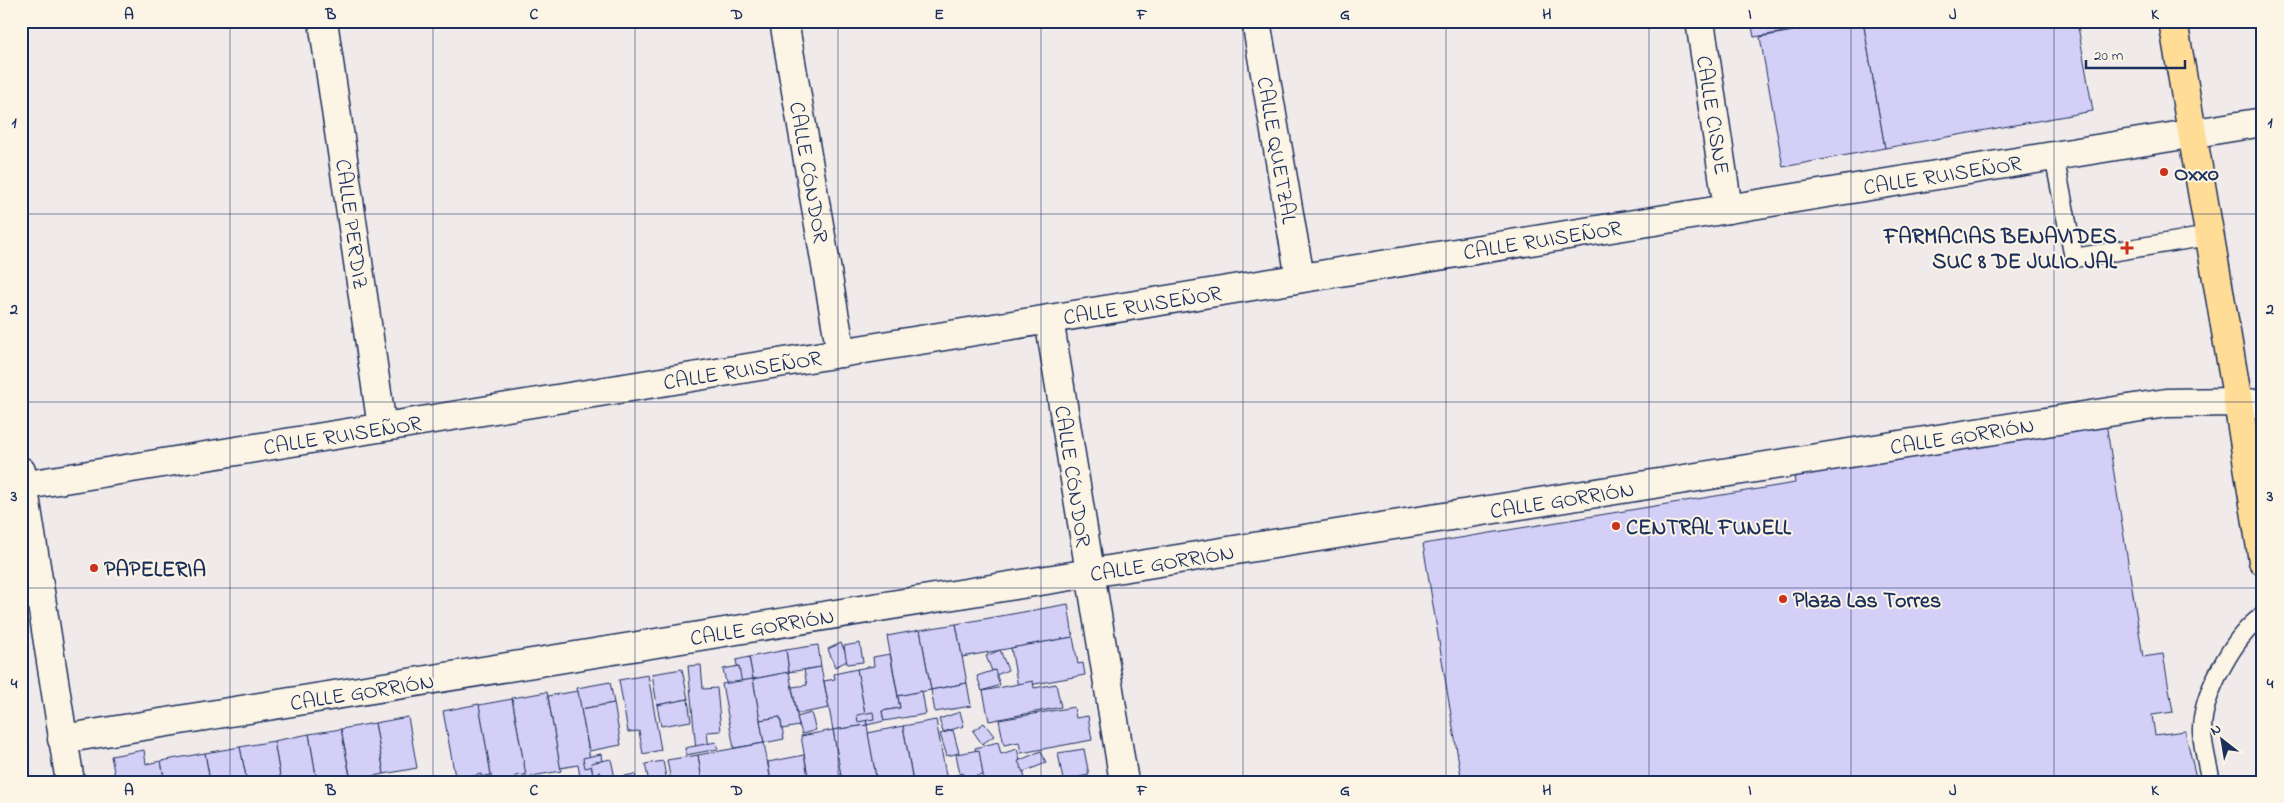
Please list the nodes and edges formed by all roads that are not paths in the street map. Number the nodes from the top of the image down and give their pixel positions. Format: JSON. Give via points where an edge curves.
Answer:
{"nodes":[{"id":1,"x":324,"y":21,"type":"edge"},
{"id":2,"x":784,"y":21,"type":"edge"},
{"id":3,"x":1256,"y":21,"type":"edge"},
{"id":4,"x":1700,"y":21,"type":"edge"},
{"id":5,"x":2173,"y":21,"type":"edge"},
{"id":6,"x":2263,"y":122,"type":"edge"},
{"id":7,"x":2192,"y":134,"type":"junction"},
{"id":8,"x":2054,"y":156,"type":"junction"},
{"id":9,"x":1728,"y":209,"type":"junction"},
{"id":10,"x":2209,"y":236,"type":"junction"},
{"id":11,"x":1300,"y":278,"type":"junction"},
{"id":12,"x":1049,"y":319,"type":"junction"},
{"id":13,"x":840,"y":353,"type":"junction"},
{"id":14,"x":2251,"y":403,"type":"edge"},
{"id":15,"x":382,"y":427,"type":"junction"},
{"id":16,"x":22,"y":481,"type":"edge"},
{"id":17,"x":2263,"y":561,"type":"edge"},
{"id":18,"x":1090,"y":573,"type":"junction"},
{"id":19,"x":2263,"y":616,"type":"edge"},
{"id":20,"x":62,"y":740,"type":"junction"},
{"id":21,"x":70,"y":782,"type":"edge"},
{"id":22,"x":1124,"y":782,"type":"edge"},
{"id":23,"x":2211,"y":782,"type":"edge"}],
"edges":[{"from":1,"to":15,"type":"street","name":"CALLE PERDIZ"},
{"from":2,"to":13,"type":"street","name":"CALLE CÓNDOR"},
{"from":3,"to":11,"type":"street","name":"CALLE QUETZAL"},
{"from":4,"to":9,"type":"street","name":"CALLE CISNE"},
{"from":5,"to":7,"type":"main road"},
{"from":6,"to":7,"type":"street","name":"CALLE RUISEÑOR"},
{"from":7,"to":8,"type":"street","name":"CALLE RUISEÑOR"},
{"from":7,"to":10,"type":"main road"},
{"from":8,"to":9,"type":"street","name":"CALLE RUISEÑOR"},
{"from":8,"to":10,"type":"lane","via":[[2074,258]]},
{"from":9,"to":11,"type":"street","name":"CALLE RUISEÑOR"},
{"from":10,"to":14,"type":"main road"},
{"from":11,"to":12,"type":"street","name":"CALLE RUISEÑOR"},
{"from":12,"to":13,"type":"street","name":"CALLE RUISEÑOR"},
{"from":12,"to":18,"type":"street","name":"CALLE CÓNDOR"},
{"from":13,"to":15,"type":"street","name":"CALLE RUISEÑOR"},
{"from":14,"to":17,"type":"main road"},
{"from":14,"to":18,"type":"street","name":"CALLE GORRIÓN","via":[[2166,403]]},
{"from":15,"to":16,"type":"street","name":"CALLE RUISEÑOR"},
{"from":16,"to":20,"type":"street"},
{"from":18,"to":20,"type":"street","name":"CALLE GORRIÓN"},
{"from":18,"to":22,"type":"street","name":"CALLE CÓNDOR"},
{"from":19,"to":23,"type":"lane","via":[[2230,652],[2210,689],[2202,732]]},
{"from":20,"to":21,"type":"street"}]}
